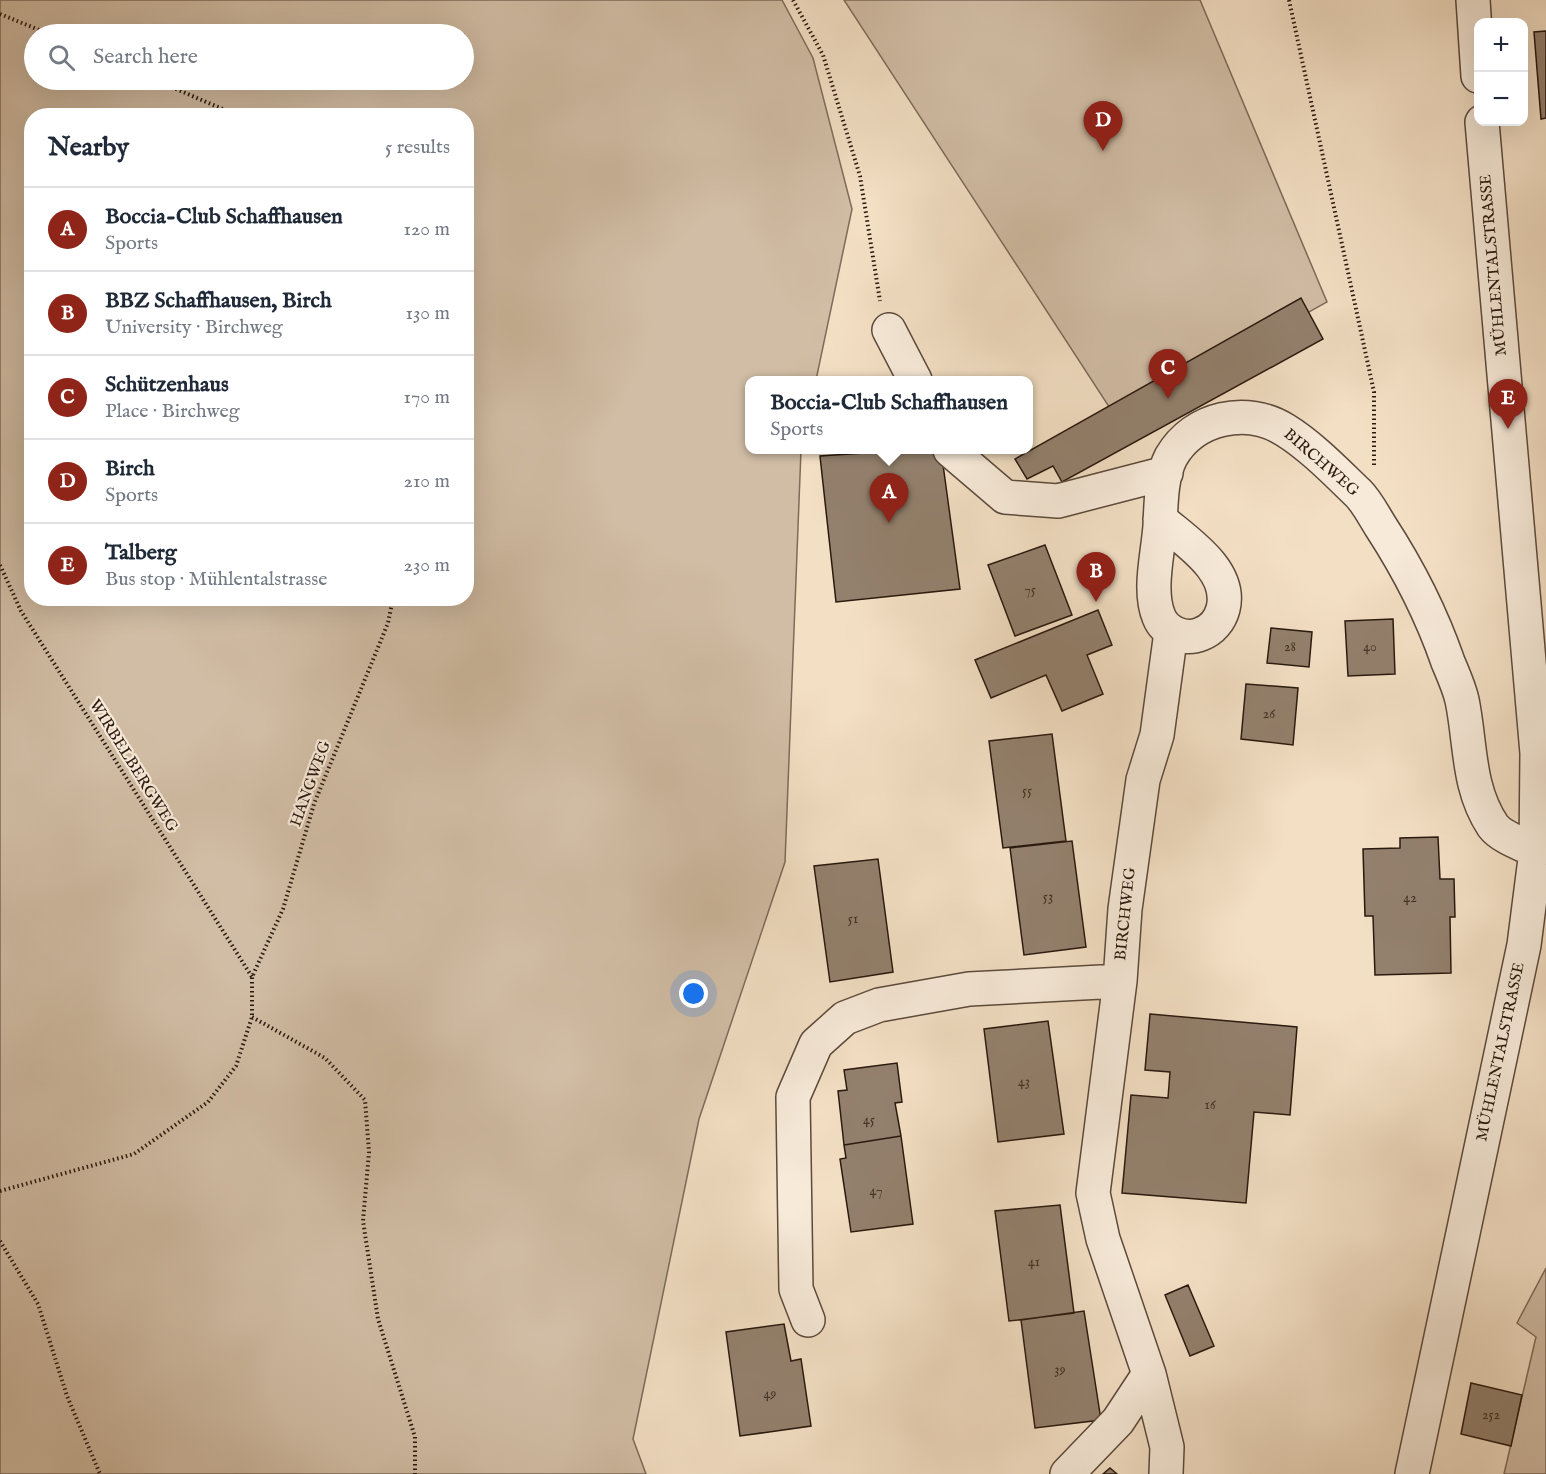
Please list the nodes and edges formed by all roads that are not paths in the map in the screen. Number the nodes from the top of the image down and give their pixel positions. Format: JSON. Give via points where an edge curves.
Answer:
{"nodes":[{"id":1,"x":1473,"y":0,"type":"edge"},
{"id":2,"x":1479,"y":72,"type":"edge"},
{"id":3,"x":1482,"y":126,"type":"edge"},
{"id":4,"x":890,"y":330,"type":"dead end"},
{"id":5,"x":913,"y":376,"type":"edge"},
{"id":6,"x":955,"y":454,"type":"edge"},
{"id":7,"x":1166,"y":473,"type":"junction"},
{"id":8,"x":1160,"y":519,"type":"junction"},
{"id":9,"x":1171,"y":632,"type":"junction"},
{"id":10,"x":1536,"y":851,"type":"junction"},
{"id":11,"x":1120,"y":981,"type":"junction"},
{"id":12,"x":808,"y":1320,"type":"dead end"},
{"id":13,"x":1149,"y":1374,"type":"junction"},
{"id":14,"x":1066,"y":1474,"type":"edge"},
{"id":15,"x":1166,"y":1474,"type":"edge"},
{"id":16,"x":1412,"y":1474,"type":"edge"}],
"edges":[{"from":1,"to":2,"type":"street"},
{"from":3,"to":10,"type":"street","name":"MÜHLENTALSTRASSE","via":[[1537,753]]},
{"from":4,"to":5,"type":"street"},
{"from":6,"to":7,"type":"street","via":[[1005,497],[1058,501]]},
{"from":7,"to":8,"type":"street","name":"BIRCHWEG"},
{"from":7,"to":10,"type":"street","name":"BIRCHWEG","via":[[1171,457],[1203,424],[1233,417],[1261,420],[1285,430],[1360,496],[1404,562],[1433,620],[1462,698],[1474,786],[1495,828]]},
{"from":8,"to":9,"type":"street","name":"BIRCHWEG","via":[[1155,600],[1159,618]]},
{"from":8,"to":9,"type":"street","via":[[1216,569],[1225,600],[1214,626],[1200,635]]},
{"from":9,"to":11,"type":"street","name":"BIRCHWEG","via":[[1157,735],[1143,780],[1125,909]]},
{"from":10,"to":16,"type":"street","name":"MÜHLENTALSTRASSE","via":[[1524,945]]},
{"from":11,"to":12,"type":"street","name":"BIRCHWEG","via":[[969,989],[879,1005],[845,1018],[816,1044],[793,1096],[796,1289]]},
{"from":11,"to":13,"type":"street","name":"BIRCHWEG","via":[[1093,1194],[1103,1239]]},
{"from":13,"to":14,"type":"street","via":[[1118,1421]]},
{"from":13,"to":15,"type":"street","name":"BIRCHWEG","via":[[1167,1448]]}]}
